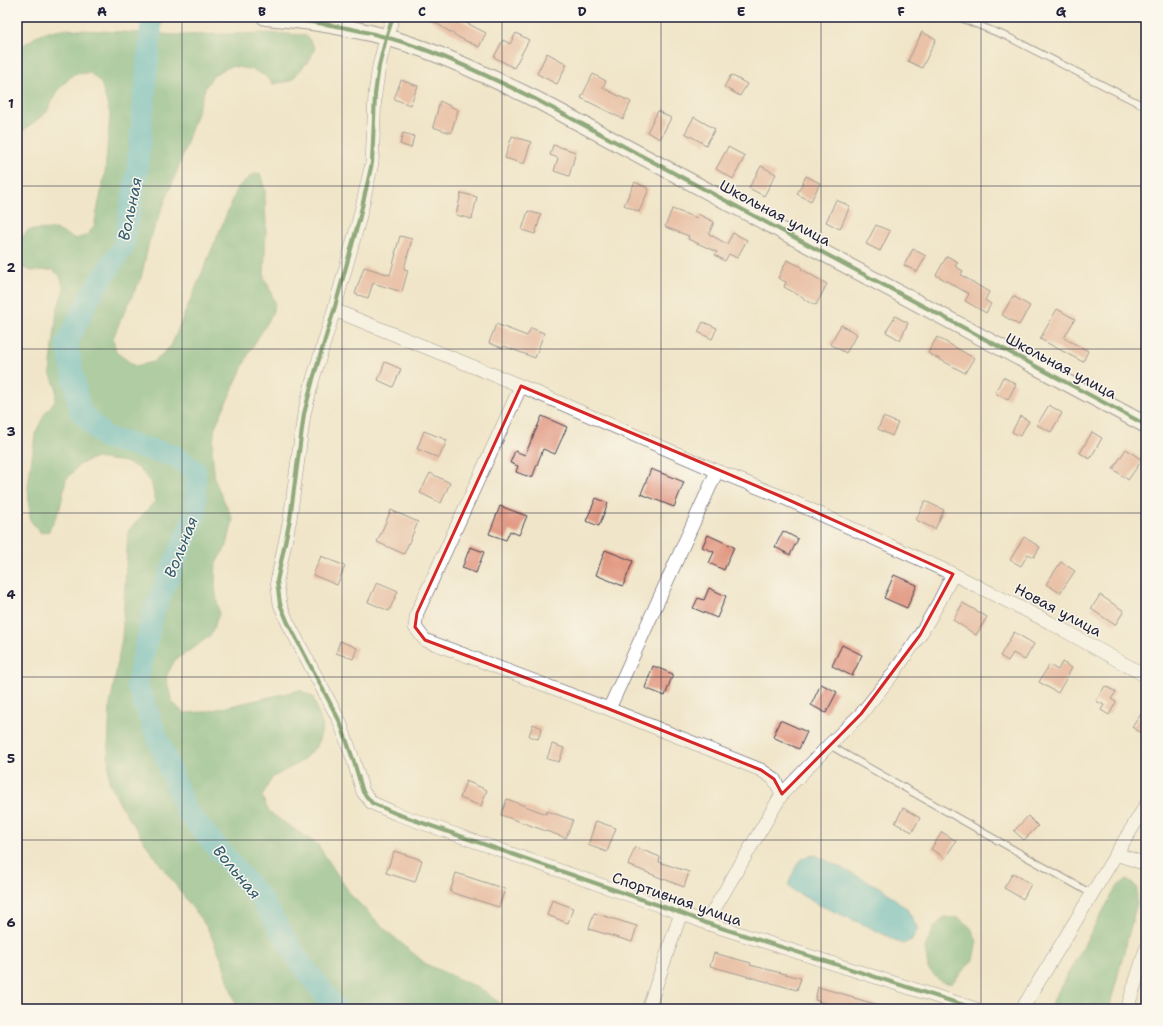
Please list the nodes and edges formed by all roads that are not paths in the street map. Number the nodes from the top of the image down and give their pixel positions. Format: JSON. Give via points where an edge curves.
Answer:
{"nodes":[{"id":1,"x":265,"y":17,"type":"edge"},
{"id":2,"x":394,"y":17,"type":"edge"},
{"id":3,"x":958,"y":17,"type":"edge"},
{"id":4,"x":386,"y":38,"type":"junction"},
{"id":5,"x":1146,"y":107,"type":"edge"},
{"id":6,"x":334,"y":310,"type":"junction"},
{"id":7,"x":522,"y":386,"type":"junction"},
{"id":8,"x":1146,"y":425,"type":"edge"},
{"id":9,"x":717,"y":471,"type":"junction"},
{"id":10,"x":953,"y":574,"type":"junction"},
{"id":11,"x":1146,"y":676,"type":"edge"},
{"id":12,"x":610,"y":709,"type":"junction"},
{"id":13,"x":829,"y":745,"type":"junction"},
{"id":14,"x":782,"y":794,"type":"junction"},
{"id":15,"x":1146,"y":805,"type":"edge"},
{"id":16,"x":1116,"y":854,"type":"junction"},
{"id":17,"x":1146,"y":864,"type":"edge"},
{"id":18,"x":1092,"y":894,"type":"junction"},
{"id":19,"x":681,"y":913,"type":"junction"},
{"id":20,"x":706,"y":923,"type":"junction"},
{"id":21,"x":1146,"y":950,"type":"edge"},
{"id":22,"x":648,"y":1009,"type":"edge"},
{"id":23,"x":976,"y":1009,"type":"edge"},
{"id":24,"x":1022,"y":1009,"type":"edge"},
{"id":25,"x":1127,"y":1009,"type":"edge"}],
"edges":[{"from":1,"to":4,"type":"street","name":"Школьная улица","via":[[292,19]]},
{"from":2,"to":4,"type":"street"},
{"from":3,"to":5,"type":"lane","via":[[1008,37]]},
{"from":4,"to":6,"type":"street","via":[[375,94],[372,163]]},
{"from":4,"to":8,"type":"street","name":"Школьная улица","via":[[422,48],[462,64],[538,100]]},
{"from":6,"to":7,"type":"street","name":"Новая улица"},
{"from":6,"to":19,"type":"street","name":"Спортивная улица","via":[[304,414],[290,519],[277,581],[280,604],[340,722],[362,792],[372,803],[397,814]]},
{"from":7,"to":9,"type":"street","name":"Новая улица"},
{"from":7,"to":12,"type":"street","via":[[417,613],[415,627],[424,640]]},
{"from":9,"to":10,"type":"street","name":"Новая улица","via":[[780,496]]},
{"from":9,"to":12,"type":"street"},
{"from":10,"to":11,"type":"street","name":"Новая улица","via":[[1049,622]]},
{"from":10,"to":13,"type":"street","via":[[920,634],[893,674],[861,714]]},
{"from":12,"to":14,"type":"street","via":[[761,770],[774,779]]},
{"from":13,"to":14,"type":"street"},
{"from":13,"to":18,"type":"lane"},
{"from":14,"to":20,"type":"street"},
{"from":15,"to":16,"type":"street"},
{"from":16,"to":17,"type":"street"},
{"from":16,"to":18,"type":"street"},
{"from":18,"to":24,"type":"street"},
{"from":19,"to":20,"type":"street","name":"Спортивная улица"},
{"from":19,"to":22,"type":"street"},
{"from":20,"to":23,"type":"street","name":"Спортивная улица"},
{"from":21,"to":25,"type":"street"}]}
